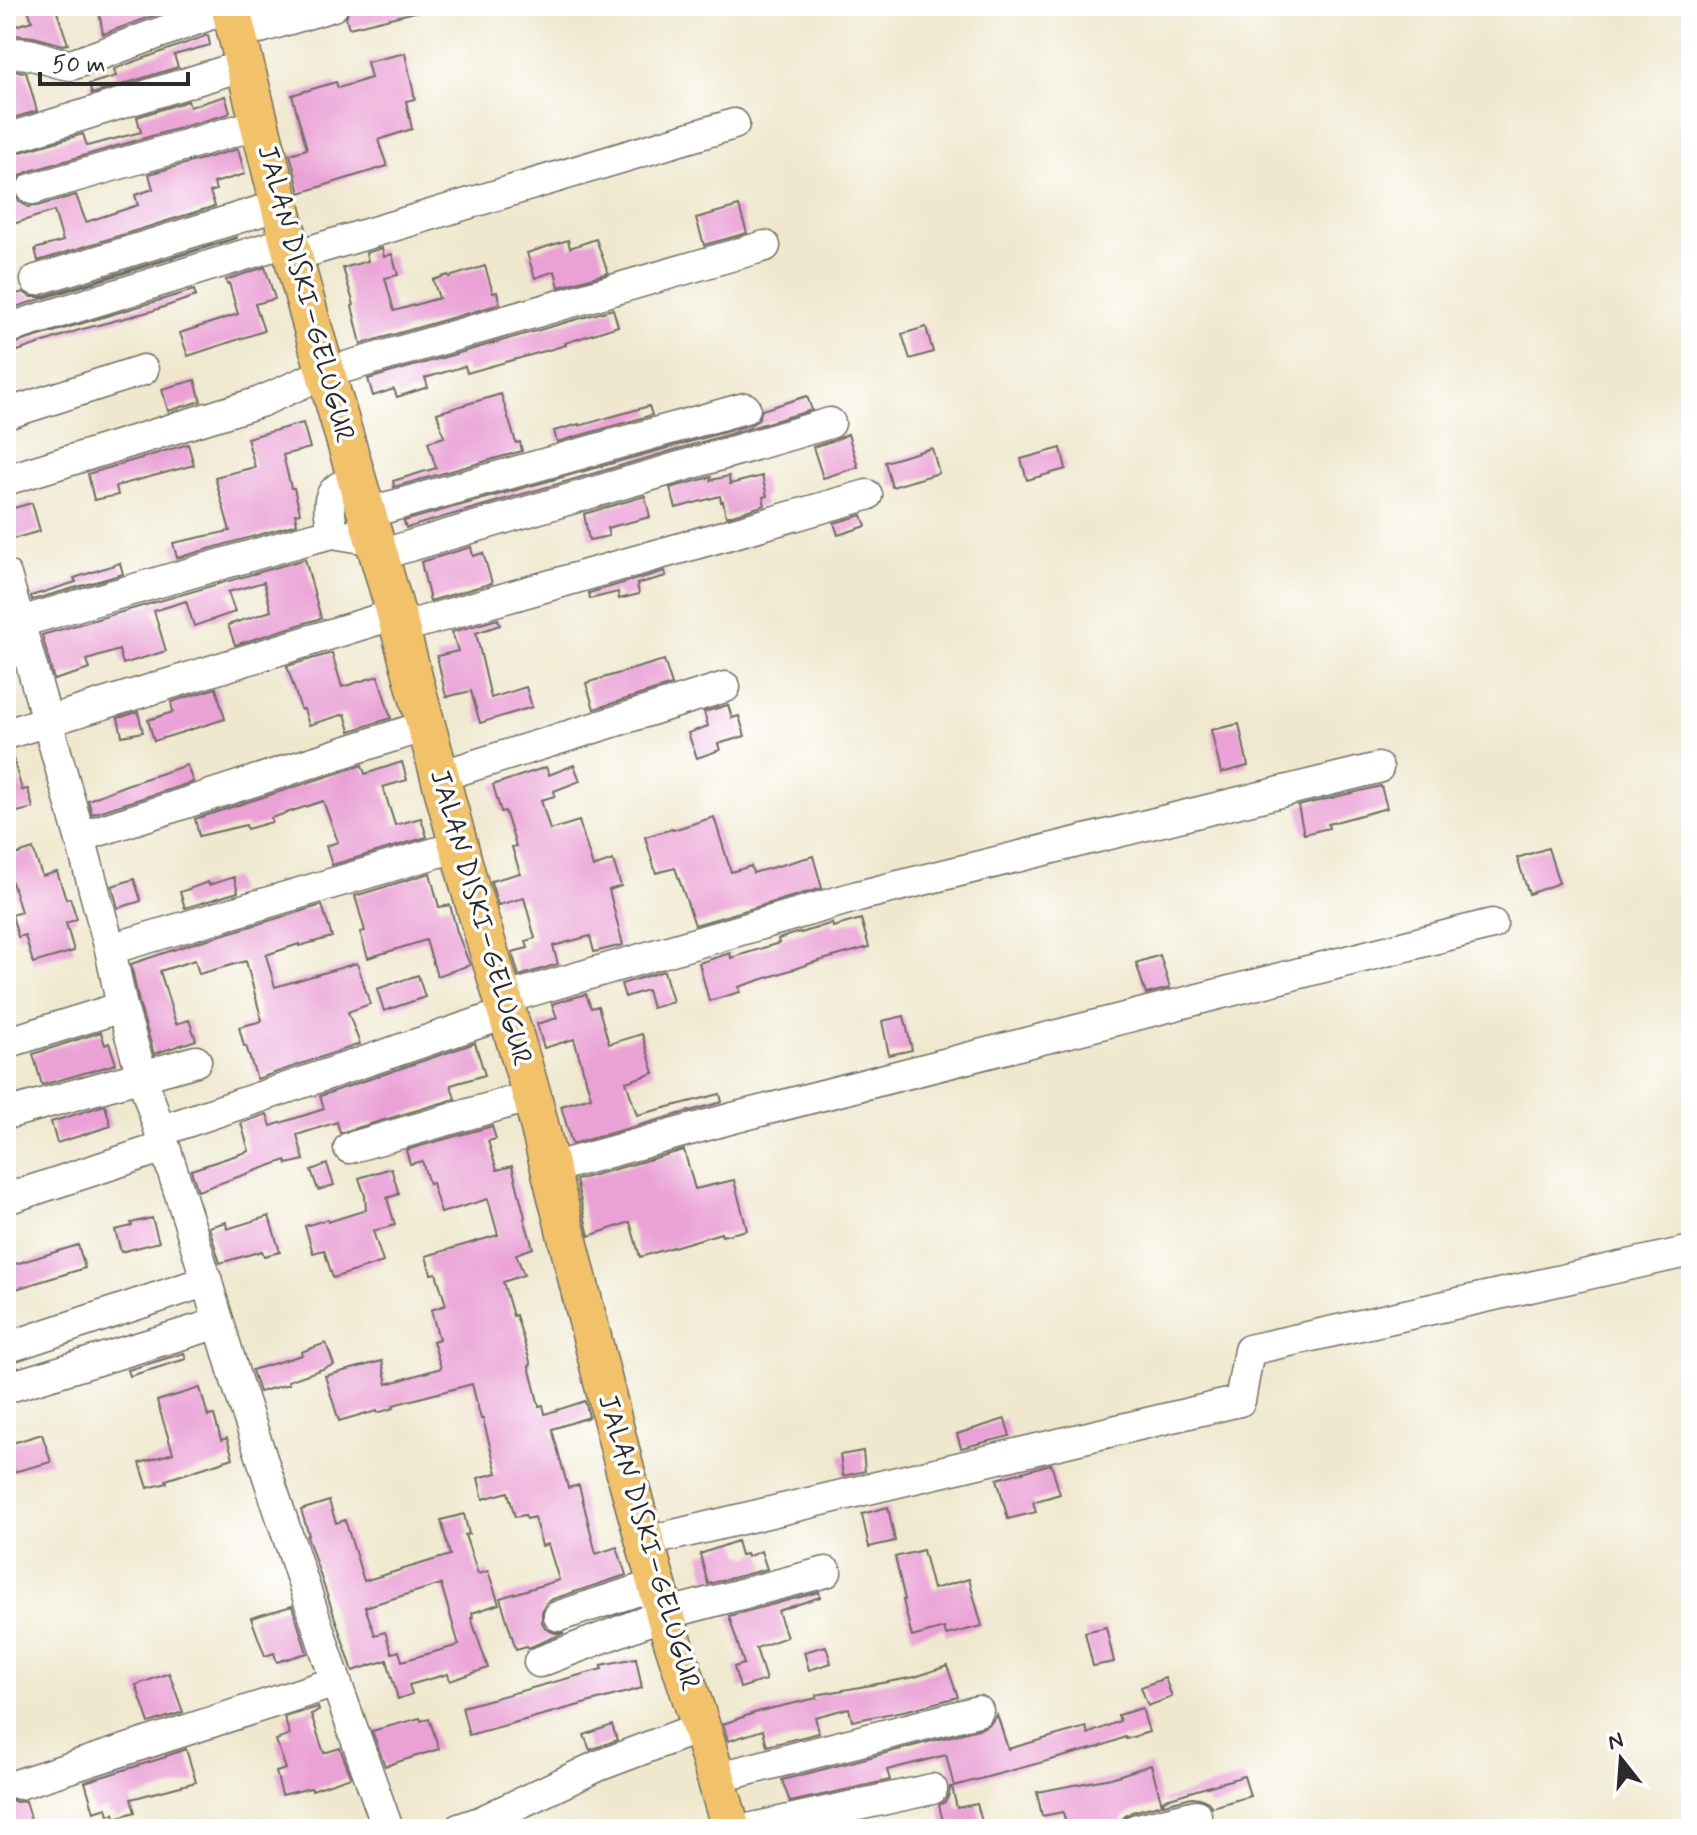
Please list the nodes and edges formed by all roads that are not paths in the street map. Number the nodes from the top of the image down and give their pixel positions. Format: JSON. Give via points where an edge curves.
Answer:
{"nodes":[{"id":1,"x":333,"y":6,"type":"edge"},
{"id":2,"x":236,"y":28,"type":"edge"},
{"id":3,"x":6,"y":55,"type":"edge"},
{"id":4,"x":259,"y":124,"type":"junction"},
{"id":5,"x":734,"y":124,"type":"dead end"},
{"id":6,"x":6,"y":139,"type":"edge"},
{"id":7,"x":32,"y":189,"type":"dead end"},
{"id":8,"x":280,"y":205,"type":"junction"},
{"id":9,"x":765,"y":246,"type":"dead end"},
{"id":10,"x":291,"y":248,"type":"junction"},
{"id":11,"x":36,"y":280,"type":"dead end"},
{"id":12,"x":6,"y":329,"type":"edge"},
{"id":13,"x":143,"y":370,"type":"dead end"},
{"id":14,"x":325,"y":373,"type":"junction"},
{"id":15,"x":745,"y":408,"type":"dead end"},
{"id":16,"x":6,"y":414,"type":"edge"},
{"id":17,"x":830,"y":423,"type":"dead end"},
{"id":18,"x":6,"y":480,"type":"edge"},
{"id":19,"x":867,"y":495,"type":"dead end"},
{"id":20,"x":369,"y":522,"type":"junction"},
{"id":21,"x":333,"y":533,"type":"junction"},
{"id":22,"x":6,"y":575,"type":"edge"},
{"id":23,"x":398,"y":621,"type":"junction"},
{"id":24,"x":20,"y":622,"type":"junction"},
{"id":25,"x":725,"y":687,"type":"dead end"},
{"id":26,"x":47,"y":721,"type":"junction"},
{"id":27,"x":425,"y":726,"type":"junction"},
{"id":28,"x":6,"y":734,"type":"edge"},
{"id":29,"x":1378,"y":768,"type":"dead end"},
{"id":30,"x":440,"y":776,"type":"junction"},
{"id":31,"x":80,"y":837,"type":"junction"},
{"id":32,"x":459,"y":846,"type":"junction"},
{"id":33,"x":1492,"y":924,"type":"dead end"},
{"id":34,"x":110,"y":949,"type":"junction"},
{"id":35,"x":506,"y":1006,"type":"junction"},
{"id":36,"x":122,"y":1007,"type":"junction"},
{"id":37,"x":6,"y":1043,"type":"edge"},
{"id":38,"x":196,"y":1061,"type":"dead end"},
{"id":39,"x":142,"y":1076,"type":"junction"},
{"id":40,"x":532,"y":1096,"type":"junction"},
{"id":41,"x":6,"y":1114,"type":"edge"},
{"id":42,"x":162,"y":1139,"type":"junction"},
{"id":43,"x":349,"y":1148,"type":"dead end"},
{"id":44,"x":551,"y":1168,"type":"junction"},
{"id":45,"x":6,"y":1199,"type":"edge"},
{"id":46,"x":1691,"y":1251,"type":"edge"},
{"id":47,"x":207,"y":1281,"type":"junction"},
{"id":48,"x":219,"y":1323,"type":"junction"},
{"id":49,"x":6,"y":1348,"type":"edge"},
{"id":50,"x":6,"y":1388,"type":"edge"},
{"id":51,"x":644,"y":1542,"type":"junction"},
{"id":52,"x":826,"y":1572,"type":"dead end"},
{"id":53,"x":663,"y":1608,"type":"junction"},
{"id":54,"x":559,"y":1616,"type":"dead end"},
{"id":55,"x":539,"y":1662,"type":"dead end"},
{"id":56,"x":336,"y":1682,"type":"junction"},
{"id":57,"x":978,"y":1711,"type":"dead end"},
{"id":58,"x":701,"y":1727,"type":"junction"},
{"id":59,"x":716,"y":1778,"type":"junction"},
{"id":60,"x":19,"y":1784,"type":"dead end"},
{"id":61,"x":932,"y":1789,"type":"dead end"},
{"id":62,"x":1196,"y":1815,"type":"dead end"},
{"id":63,"x":388,"y":1829,"type":"edge"},
{"id":64,"x":459,"y":1829,"type":"edge"},
{"id":65,"x":731,"y":1829,"type":"edge"},
{"id":66,"x":748,"y":1829,"type":"edge"},
{"id":67,"x":1137,"y":1829,"type":"edge"}],
"edges":[{"from":1,"to":2,"type":"street"},
{"from":2,"to":3,"type":"street","via":[[71,65],[23,52]]},
{"from":2,"to":4,"type":"main road","name":"JALAN DISKI–GELUGUR"},
{"from":2,"to":6,"type":"street"},
{"from":4,"to":7,"type":"street"},
{"from":4,"to":8,"type":"main road","name":"JALAN DISKI–GELUGUR"},
{"from":5,"to":10,"type":"street"},
{"from":8,"to":10,"type":"main road","name":"JALAN DISKI–GELUGUR"},
{"from":8,"to":11,"type":"street"},
{"from":9,"to":14,"type":"street"},
{"from":10,"to":12,"type":"street"},
{"from":10,"to":14,"type":"main road","name":"JALAN DISKI–GELUGUR"},
{"from":13,"to":16,"type":"street"},
{"from":14,"to":18,"type":"street","via":[[260,402]]},
{"from":14,"to":20,"type":"main road","name":"JALAN DISKI–GELUGUR"},
{"from":15,"to":20,"type":"street"},
{"from":17,"to":20,"type":"street"},
{"from":19,"to":23,"type":"street"},
{"from":20,"to":21,"type":"street"},
{"from":20,"to":21,"type":"street","via":[[341,484],[329,497]]},
{"from":20,"to":23,"type":"main road","name":"JALAN DISKI–GELUGUR"},
{"from":21,"to":24,"type":"street"},
{"from":22,"to":24,"type":"street"},
{"from":23,"to":26,"type":"street"},
{"from":23,"to":27,"type":"main road","name":"JALAN DISKI–GELUGUR"},
{"from":24,"to":26,"type":"street"},
{"from":25,"to":30,"type":"street"},
{"from":26,"to":28,"type":"street"},
{"from":26,"to":31,"type":"street"},
{"from":27,"to":30,"type":"main road","name":"JALAN DISKI–GELUGUR"},
{"from":27,"to":31,"type":"street"},
{"from":29,"to":35,"type":"street","via":[[858,896]]},
{"from":30,"to":32,"type":"main road","name":"JALAN DISKI–GELUGUR"},
{"from":31,"to":34,"type":"street"},
{"from":32,"to":34,"type":"street"},
{"from":32,"to":35,"type":"main road","name":"JALAN DISKI–GELUGUR"},
{"from":33,"to":44,"type":"street"},
{"from":34,"to":36,"type":"street"},
{"from":35,"to":40,"type":"main road","name":"JALAN DISKI–GELUGUR"},
{"from":35,"to":42,"type":"street"},
{"from":36,"to":37,"type":"street"},
{"from":36,"to":39,"type":"street"},
{"from":38,"to":39,"type":"street"},
{"from":39,"to":41,"type":"street"},
{"from":39,"to":42,"type":"street"},
{"from":40,"to":43,"type":"street"},
{"from":40,"to":44,"type":"main road","name":"JALAN DISKI–GELUGUR"},
{"from":42,"to":45,"type":"street"},
{"from":42,"to":47,"type":"street"},
{"from":44,"to":51,"type":"main road","name":"JALAN DISKI–GELUGUR"},
{"from":46,"to":51,"type":"street","via":[[1249,1350],[1240,1401]]},
{"from":47,"to":48,"type":"street"},
{"from":47,"to":49,"type":"street"},
{"from":48,"to":50,"type":"street"},
{"from":48,"to":56,"type":"street"},
{"from":51,"to":53,"type":"main road","name":"JALAN DISKI–GELUGUR"},
{"from":52,"to":53,"type":"street"},
{"from":53,"to":54,"type":"street","via":[[639,1590]]},
{"from":53,"to":55,"type":"street"},
{"from":53,"to":58,"type":"main road","name":"JALAN DISKI–GELUGUR"},
{"from":56,"to":60,"type":"street"},
{"from":56,"to":63,"type":"street"},
{"from":57,"to":59,"type":"street"},
{"from":58,"to":59,"type":"main road","name":"JALAN DISKI–GELUGUR"},
{"from":58,"to":64,"type":"street","via":[[598,1766]]},
{"from":59,"to":65,"type":"main road","name":"JALAN DISKI–GELUGUR"},
{"from":61,"to":66,"type":"street"},
{"from":62,"to":67,"type":"street"}]}
